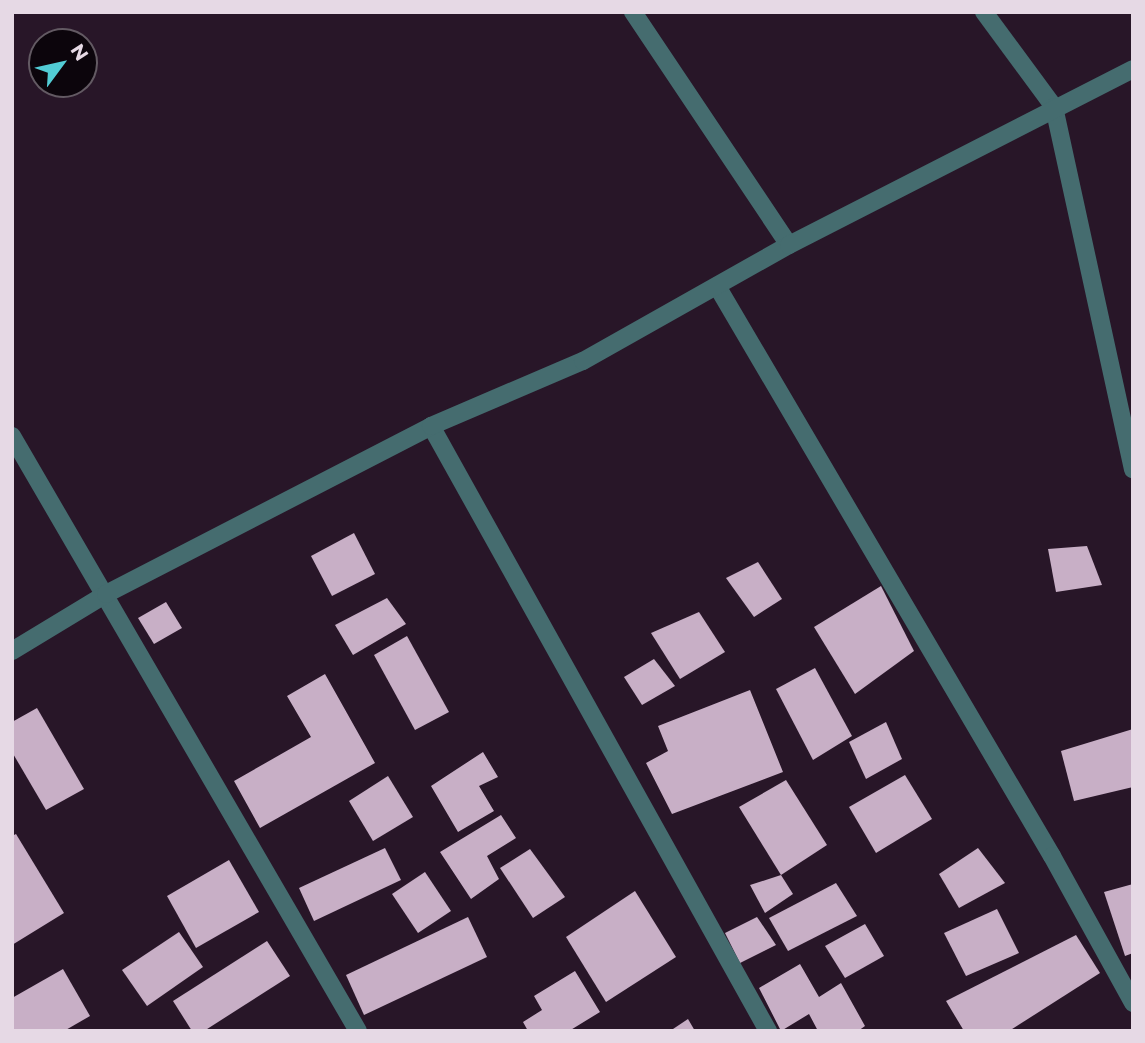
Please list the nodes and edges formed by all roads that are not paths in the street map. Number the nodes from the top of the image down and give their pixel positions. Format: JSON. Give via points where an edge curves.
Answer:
{"nodes":[{"id":1,"x":633,"y":12,"type":"edge"},
{"id":2,"x":984,"y":12,"type":"edge"},
{"id":3,"x":1133,"y":69,"type":"edge"},
{"id":4,"x":1054,"y":107,"type":"junction"},
{"id":5,"x":789,"y":245,"type":"junction"},
{"id":6,"x":717,"y":286,"type":"junction"},
{"id":7,"x":431,"y":426,"type":"junction"},
{"id":8,"x":12,"y":436,"type":"edge"},
{"id":9,"x":1133,"y":469,"type":"edge"},
{"id":10,"x":106,"y":594,"type":"junction"},
{"id":11,"x":12,"y":651,"type":"edge"},
{"id":12,"x":1133,"y":1003,"type":"edge"},
{"id":13,"x":358,"y":1031,"type":"edge"},
{"id":14,"x":768,"y":1031,"type":"edge"}],
"edges":[{"from":1,"to":5,"type":"street"},
{"from":2,"to":4,"type":"street"},
{"from":3,"to":4,"type":"street"},
{"from":4,"to":5,"type":"street"},
{"from":4,"to":9,"type":"street"},
{"from":5,"to":6,"type":"street"},
{"from":6,"to":7,"type":"street","via":[[583,361]]},
{"from":6,"to":12,"type":"street","via":[[1052,856]]},
{"from":7,"to":10,"type":"street"},
{"from":7,"to":14,"type":"street"},
{"from":8,"to":10,"type":"street"},
{"from":10,"to":11,"type":"street"},
{"from":10,"to":13,"type":"street"}]}
